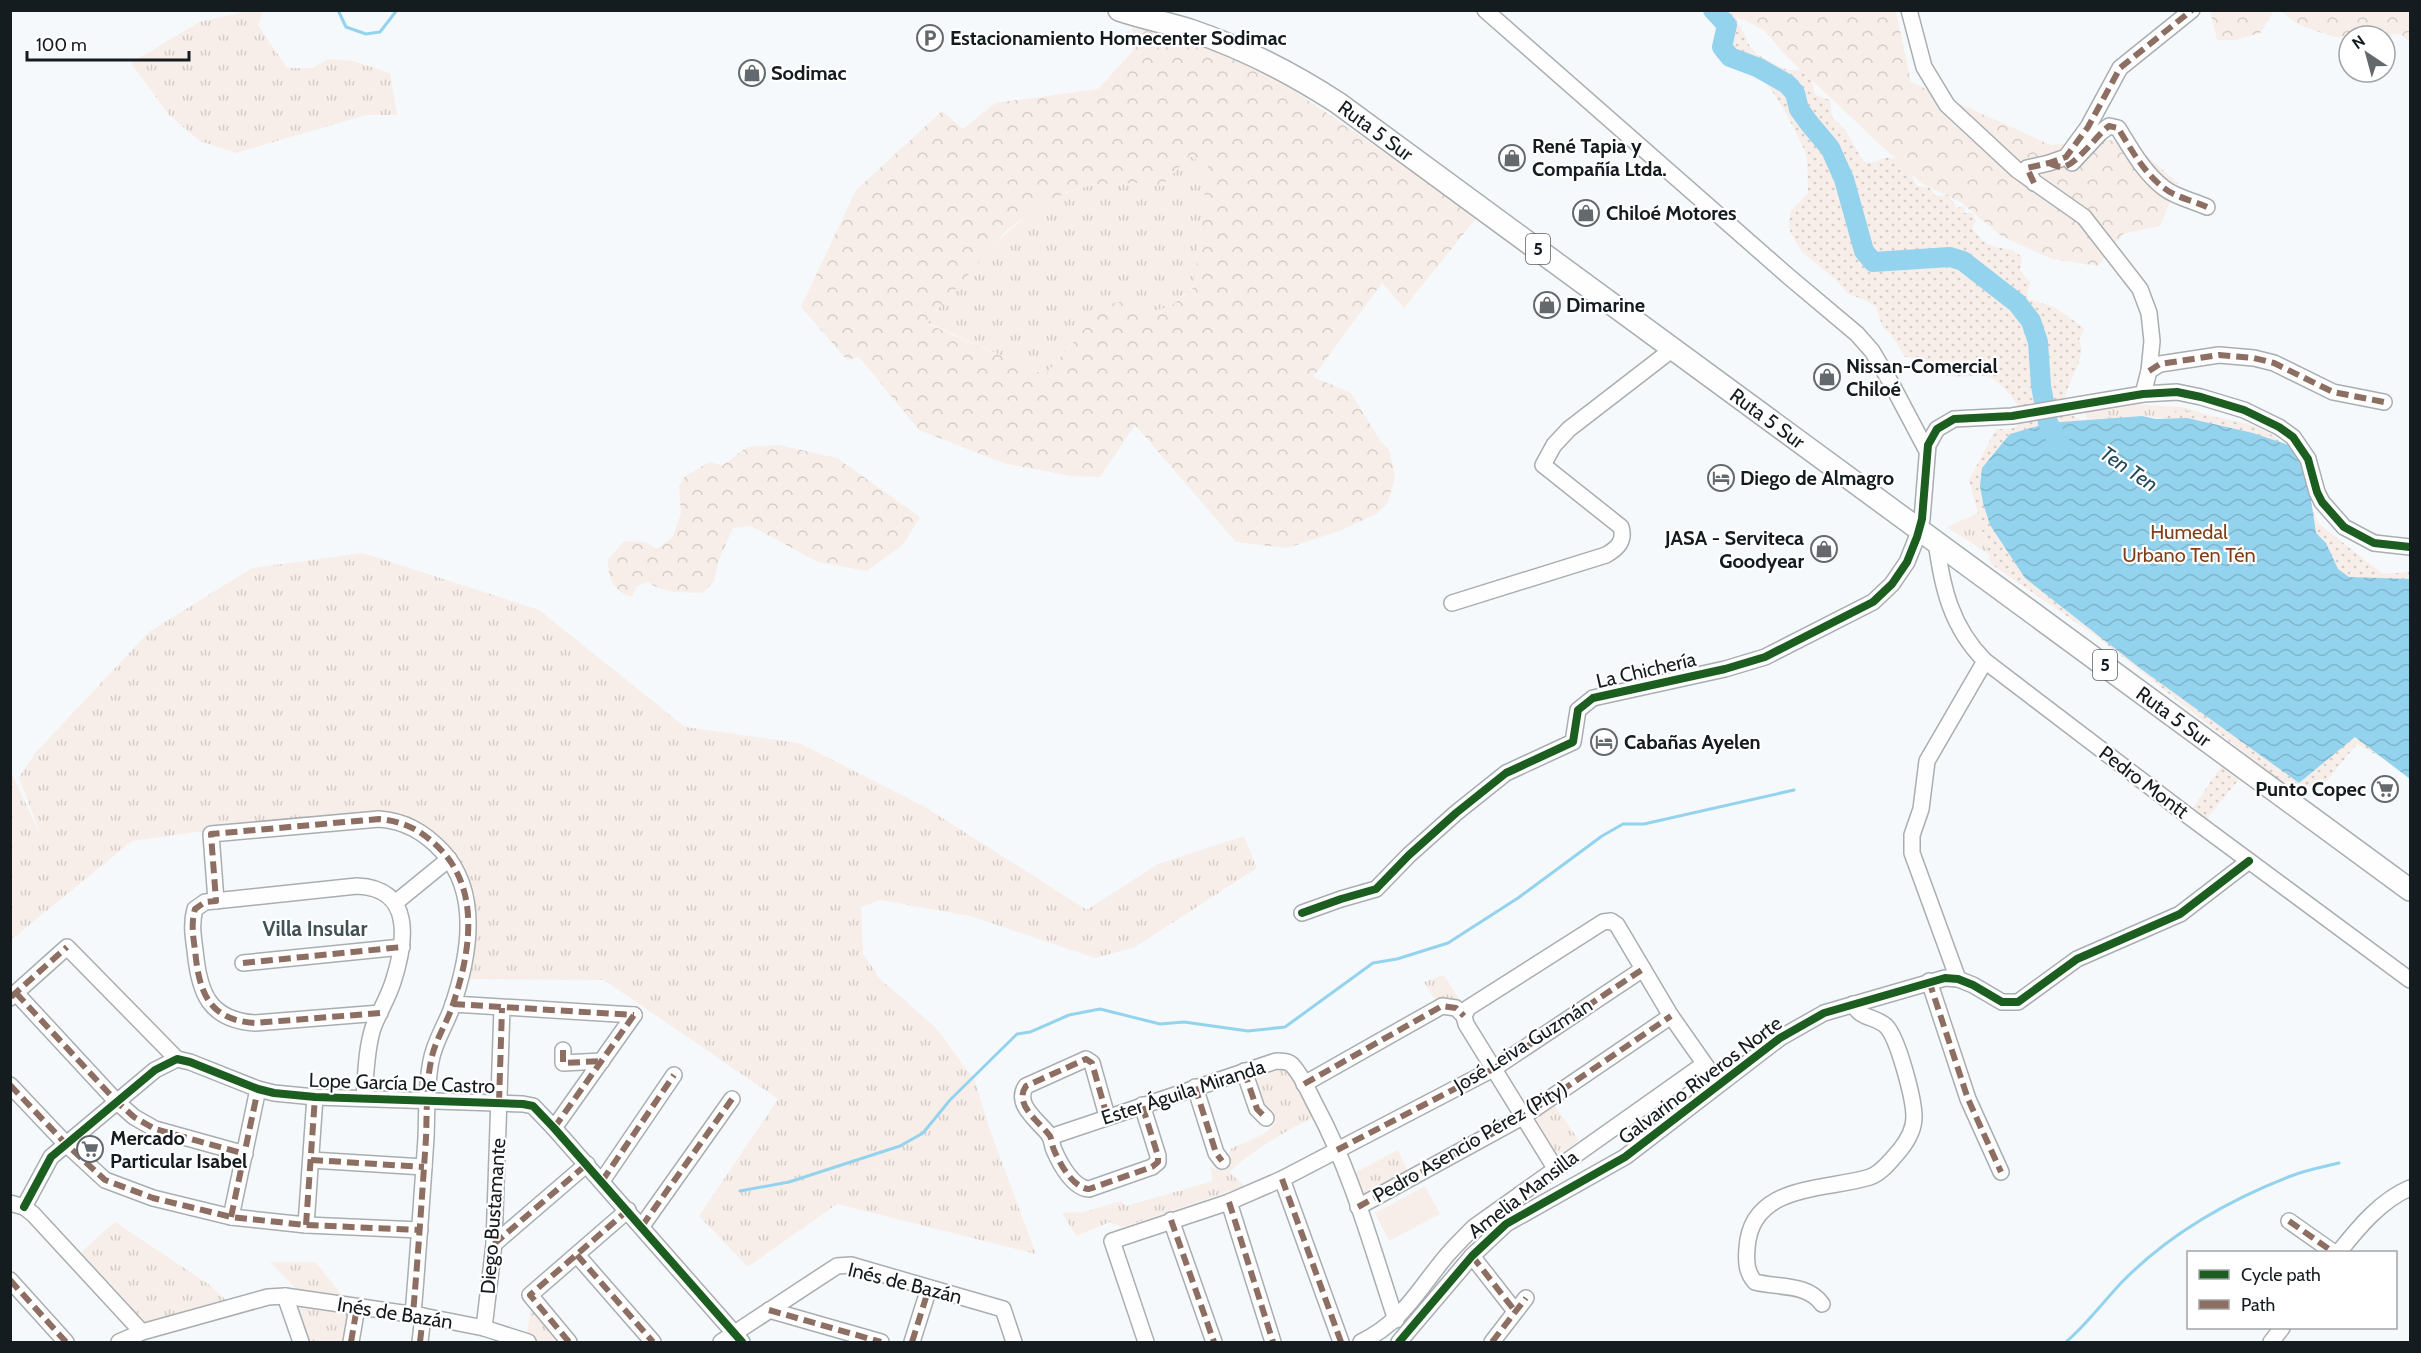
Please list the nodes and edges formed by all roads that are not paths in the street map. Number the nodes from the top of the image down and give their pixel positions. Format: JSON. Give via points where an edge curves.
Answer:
{"nodes":[{"id":1,"x":1102,"y":10,"type":"edge"},
{"id":2,"x":1485,"y":10,"type":"edge"},
{"id":3,"x":1909,"y":10,"type":"edge"},
{"id":4,"x":2192,"y":10,"type":"edge"},
{"id":5,"x":1125,"y":12,"type":"edge"},
{"id":6,"x":2049,"y":163,"type":"junction"},
{"id":7,"x":2034,"y":183,"type":"junction"},
{"id":8,"x":2207,"y":207,"type":"dead end"},
{"id":9,"x":1674,"y":348,"type":"junction"},
{"id":10,"x":2149,"y":371,"type":"junction"},
{"id":11,"x":2142,"y":394,"type":"junction"},
{"id":12,"x":2384,"y":402,"type":"dead end"},
{"id":13,"x":1927,"y":451,"type":"junction"},
{"id":14,"x":1928,"y":535,"type":"junction"},
{"id":15,"x":2410,"y":547,"type":"edge"},
{"id":16,"x":1452,"y":603,"type":"dead end"},
{"id":17,"x":1985,"y":661,"type":"junction"},
{"id":18,"x":449,"y":859,"type":"junction"},
{"id":19,"x":2250,"y":861,"type":"junction"},
{"id":20,"x":2410,"y":890,"type":"edge"},
{"id":21,"x":216,"y":901,"type":"junction"},
{"id":22,"x":395,"y":903,"type":"junction"},
{"id":23,"x":1302,"y":913,"type":"dead end"},
{"id":24,"x":402,"y":947,"type":"junction"},
{"id":25,"x":243,"y":963,"type":"dead end"},
{"id":26,"x":1643,"y":969,"type":"junction"},
{"id":27,"x":1958,"y":979,"type":"junction"},
{"id":28,"x":2410,"y":980,"type":"edge"},
{"id":29,"x":1929,"y":981,"type":"junction"},
{"id":30,"x":13,"y":995,"type":"edge"},
{"id":31,"x":453,"y":1004,"type":"junction"},
{"id":32,"x":1853,"y":1004,"type":"junction"},
{"id":33,"x":502,"y":1008,"type":"junction"},
{"id":34,"x":380,"y":1013,"type":"junction"},
{"id":35,"x":1464,"y":1016,"type":"junction"},
{"id":36,"x":1671,"y":1016,"type":"junction"},
{"id":37,"x":563,"y":1050,"type":"dead end"},
{"id":38,"x":177,"y":1059,"type":"junction"},
{"id":39,"x":602,"y":1061,"type":"junction"},
{"id":40,"x":1704,"y":1064,"type":"junction"},
{"id":41,"x":1493,"y":1069,"type":"junction"},
{"id":42,"x":1244,"y":1071,"type":"junction"},
{"id":43,"x":674,"y":1075,"type":"dead end"},
{"id":44,"x":1719,"y":1083,"type":"junction"},
{"id":45,"x":1304,"y":1084,"type":"junction"},
{"id":46,"x":10,"y":1085,"type":"edge"},
{"id":47,"x":1195,"y":1087,"type":"junction"},
{"id":48,"x":258,"y":1089,"type":"junction"},
{"id":49,"x":315,"y":1097,"type":"junction"},
{"id":50,"x":364,"y":1097,"type":"junction"},
{"id":51,"x":732,"y":1099,"type":"dead end"},
{"id":52,"x":428,"y":1101,"type":"junction"},
{"id":53,"x":117,"y":1102,"type":"junction"},
{"id":54,"x":499,"y":1103,"type":"junction"},
{"id":55,"x":1142,"y":1105,"type":"junction"},
{"id":56,"x":1107,"y":1116,"type":"junction"},
{"id":57,"x":1524,"y":1116,"type":"junction"},
{"id":58,"x":1266,"y":1118,"type":"dead end"},
{"id":59,"x":554,"y":1128,"type":"junction"},
{"id":60,"x":1050,"y":1137,"type":"junction"},
{"id":61,"x":66,"y":1144,"type":"junction"},
{"id":62,"x":1337,"y":1150,"type":"junction"},
{"id":63,"x":245,"y":1154,"type":"junction"},
{"id":64,"x":310,"y":1160,"type":"junction"},
{"id":65,"x":1222,"y":1161,"type":"dead end"},
{"id":66,"x":587,"y":1164,"type":"junction"},
{"id":67,"x":424,"y":1167,"type":"junction"},
{"id":68,"x":1555,"y":1168,"type":"junction"},
{"id":69,"x":2001,"y":1172,"type":"dead end"},
{"id":70,"x":1282,"y":1179,"type":"junction"},
{"id":71,"x":602,"y":1181,"type":"junction"},
{"id":72,"x":2410,"y":1188,"type":"edge"},
{"id":73,"x":1229,"y":1202,"type":"junction"},
{"id":74,"x":17,"y":1205,"type":"edge"},
{"id":75,"x":1358,"y":1207,"type":"junction"},
{"id":76,"x":628,"y":1210,"type":"junction"},
{"id":77,"x":231,"y":1217,"type":"junction"},
{"id":78,"x":1171,"y":1220,"type":"junction"},
{"id":79,"x":2289,"y":1221,"type":"dead end"},
{"id":80,"x":306,"y":1225,"type":"junction"},
{"id":81,"x":642,"y":1226,"type":"junction"},
{"id":82,"x":420,"y":1230,"type":"junction"},
{"id":83,"x":494,"y":1244,"type":"junction"},
{"id":84,"x":2332,"y":1251,"type":"edge"},
{"id":85,"x":2340,"y":1251,"type":"edge"},
{"id":86,"x":577,"y":1255,"type":"junction"},
{"id":87,"x":1472,"y":1256,"type":"junction"},
{"id":88,"x":10,"y":1280,"type":"edge"},
{"id":89,"x":929,"y":1288,"type":"junction"},
{"id":90,"x":290,"y":1297,"type":"junction"},
{"id":91,"x":1526,"y":1298,"type":"dead end"},
{"id":92,"x":1822,"y":1304,"type":"dead end"},
{"id":93,"x":357,"y":1307,"type":"junction"},
{"id":94,"x":769,"y":1310,"type":"junction"},
{"id":95,"x":1515,"y":1311,"type":"junction"},
{"id":96,"x":418,"y":1315,"type":"junction"},
{"id":97,"x":1396,"y":1320,"type":"junction"},
{"id":98,"x":484,"y":1328,"type":"junction"},
{"id":99,"x":2281,"y":1329,"type":"edge"},
{"id":100,"x":142,"y":1332,"type":"junction"},
{"id":101,"x":738,"y":1338,"type":"edge"},
{"id":102,"x":66,"y":1342,"type":"edge"},
{"id":103,"x":119,"y":1342,"type":"edge"},
{"id":104,"x":301,"y":1342,"type":"edge"},
{"id":105,"x":351,"y":1342,"type":"edge"},
{"id":106,"x":420,"y":1342,"type":"edge"},
{"id":107,"x":528,"y":1342,"type":"edge"},
{"id":108,"x":569,"y":1342,"type":"edge"},
{"id":109,"x":653,"y":1342,"type":"edge"},
{"id":110,"x":721,"y":1342,"type":"edge"},
{"id":111,"x":881,"y":1342,"type":"edge"},
{"id":112,"x":912,"y":1342,"type":"edge"},
{"id":113,"x":1014,"y":1342,"type":"edge"},
{"id":114,"x":1146,"y":1342,"type":"edge"},
{"id":115,"x":1214,"y":1342,"type":"edge"},
{"id":116,"x":1274,"y":1342,"type":"edge"},
{"id":117,"x":1341,"y":1342,"type":"edge"},
{"id":118,"x":1361,"y":1342,"type":"edge"},
{"id":119,"x":1399,"y":1342,"type":"edge"},
{"id":120,"x":1492,"y":1342,"type":"edge"},
{"id":121,"x":2271,"y":1342,"type":"edge"}],
"edges":[{"from":1,"to":5,"type":"highway","name":"Ruta 5 Sur","number":"5"},
{"from":2,"to":13,"type":"street","via":[[1857,334],[1891,382]]},
{"from":3,"to":7,"type":"street","via":[[1918,52],[1940,95],[1963,122]]},
{"from":4,"to":6,"type":"street","via":[[2120,68],[2088,127],[2066,157]]},
{"from":5,"to":9,"type":"highway","name":"Ruta 5 Sur","number":"5","via":[[1229,45],[1323,93]]},
{"from":6,"to":7,"type":"street","via":[[2027,168]]},
{"from":6,"to":8,"type":"street","via":[[2061,167],[2071,164],[2109,126],[2118,128],[2133,153],[2165,190]]},
{"from":7,"to":10,"type":"street","via":[[2084,217],[2140,289],[2152,341]]},
{"from":9,"to":14,"type":"highway","name":"Ruta 5 Sur","number":"5"},
{"from":9,"to":16,"type":"street","via":[[1569,429],[1543,465],[1621,527],[1623,535],[1618,547],[1606,555]]},
{"from":10,"to":11,"type":"street"},
{"from":10,"to":12,"type":"street","via":[[2160,364],[2219,356],[2254,358],[2274,363],[2333,392]]},
{"from":11,"to":13,"type":"street","via":[[2012,416],[1948,421],[1933,434]]},
{"from":11,"to":15,"type":"street","via":[[2177,392],[2201,397],[2244,410],[2279,427],[2303,450],[2317,492],[2336,519],[2374,543]]},
{"from":13,"to":14,"type":"street"},
{"from":14,"to":17,"type":"street","name":"Pedro Montt","via":[[1953,617]]},
{"from":14,"to":20,"type":"highway","name":"Ruta 5 Sur","number":"5"},
{"from":14,"to":23,"type":"street","name":"La Chichería","via":[[1883,594],[1765,657],[1593,698],[1578,710],[1573,742],[1506,773],[1440,827],[1376,889]]},
{"from":17,"to":19,"type":"street","name":"Pedro Montt"},
{"from":17,"to":27,"type":"street","via":[[1927,761],[1922,809],[1912,835],[1912,853]]},
{"from":18,"to":21,"type":"street","via":[[423,834],[396,820],[211,834]]},
{"from":18,"to":22,"type":"street"},
{"from":18,"to":31,"type":"street","via":[[459,876],[468,912],[468,937]]},
{"from":19,"to":27,"type":"street","via":[[2180,914],[2077,959],[2018,1002],[2002,1002]]},
{"from":19,"to":28,"type":"street","name":"Pedro Montt"},
{"from":21,"to":22,"type":"street","via":[[357,886],[377,889]]},
{"from":21,"to":34,"type":"street","via":[[195,909],[192,925],[199,981],[213,1008],[225,1017],[255,1023]]},
{"from":22,"to":24,"type":"street","via":[[400,912]]},
{"from":24,"to":25,"type":"street"},
{"from":24,"to":34,"type":"street","via":[[393,984]]},
{"from":26,"to":35,"type":"street","via":[[1617,925],[1603,922],[1468,1008]]},
{"from":26,"to":36,"type":"street"},
{"from":26,"to":41,"type":"street","name":"José Leiva Guzmán"},
{"from":27,"to":29,"type":"street","name":"Galvarino Riveros Norte"},
{"from":29,"to":32,"type":"street","name":"Galvarino Riveros Norte"},
{"from":29,"to":69,"type":"street","via":[[1968,1100]]},
{"from":30,"to":38,"type":"street","via":[[67,947]]},
{"from":30,"to":53,"type":"street"},
{"from":31,"to":33,"type":"street"},
{"from":31,"to":52,"type":"street","via":[[431,1060]]},
{"from":32,"to":44,"type":"street","name":"Galvarino Riveros Norte","via":[[1824,1013],[1780,1038]]},
{"from":32,"to":92,"type":"street","via":[[1858,1013],[1880,1022],[1893,1036],[1913,1105],[1912,1131],[1893,1158],[1871,1176],[1819,1186],[1786,1196],[1767,1207],[1755,1218],[1748,1242],[1747,1269],[1755,1282],[1804,1290]]},
{"from":33,"to":39,"type":"street","via":[[634,1015]]},
{"from":33,"to":54,"type":"street","name":"Diego Bustamante"},
{"from":34,"to":50,"type":"street","via":[[369,1044]]},
{"from":35,"to":41,"type":"street"},
{"from":35,"to":45,"type":"street","via":[[1456,1008],[1442,1006]]},
{"from":36,"to":40,"type":"street"},
{"from":36,"to":57,"type":"street","name":"Pedro Asencio Pérez (Pity)"},
{"from":37,"to":39,"type":"street","via":[[563,1062]]},
{"from":38,"to":48,"type":"street","name":"Lope García De Castro"},
{"from":38,"to":53,"type":"street","via":[[155,1070]]},
{"from":39,"to":59,"type":"street"},
{"from":40,"to":44,"type":"street"},
{"from":40,"to":68,"type":"street","name":"Amelia Mansilla"},
{"from":41,"to":57,"type":"street"},
{"from":41,"to":62,"type":"street","name":"José Leiva Guzmán"},
{"from":42,"to":45,"type":"street","name":"Ester Águila Miranda","via":[[1283,1061],[1293,1065]]},
{"from":42,"to":47,"type":"street","name":"Ester Águila Miranda"},
{"from":42,"to":58,"type":"street","via":[[1257,1109]]},
{"from":43,"to":71,"type":"street"},
{"from":44,"to":87,"type":"street","name":"Galvarino Riveros Norte","via":[[1625,1157],[1506,1224]]},
{"from":45,"to":62,"type":"street","name":"Ester Águila Miranda"},
{"from":46,"to":61,"type":"street"},
{"from":47,"to":55,"type":"street","name":"Ester Águila Miranda"},
{"from":47,"to":65,"type":"street"},
{"from":48,"to":49,"type":"street","name":"Lope García De Castro"},
{"from":48,"to":63,"type":"street"},
{"from":49,"to":50,"type":"street","name":"Lope García De Castro"},
{"from":49,"to":64,"type":"street"},
{"from":50,"to":52,"type":"street","name":"Lope García De Castro"},
{"from":51,"to":81,"type":"street"},
{"from":52,"to":54,"type":"street","name":"Lope García De Castro"},
{"from":52,"to":67,"type":"street"},
{"from":53,"to":61,"type":"street"},
{"from":53,"to":63,"type":"street","via":[[134,1118],[155,1129]]},
{"from":54,"to":59,"type":"street","name":"Lope García De Castro","via":[[533,1106]]},
{"from":54,"to":83,"type":"street","name":"Diego Bustamante"},
{"from":55,"to":56,"type":"street","name":"Ester Águila Miranda"},
{"from":55,"to":60,"type":"street","via":[[1158,1162],[1089,1189],[1076,1185]]},
{"from":56,"to":60,"type":"street","name":"Ester Águila Miranda"},
{"from":56,"to":60,"type":"street","via":[[1092,1063],[1086,1059],[1026,1086],[1022,1092],[1023,1102]]},
{"from":57,"to":68,"type":"street"},
{"from":57,"to":75,"type":"street","name":"Pedro Asencio Pérez (Pity)"},
{"from":59,"to":66,"type":"street","name":"Lope García De Castro"},
{"from":61,"to":74,"type":"street","via":[[51,1157]]},
{"from":61,"to":77,"type":"street","via":[[105,1180],[153,1198]]},
{"from":62,"to":70,"type":"street","name":"José Leiva Guzmán"},
{"from":62,"to":75,"type":"street","name":"Ester Águila Miranda"},
{"from":63,"to":77,"type":"street"},
{"from":64,"to":67,"type":"street"},
{"from":64,"to":80,"type":"street"},
{"from":66,"to":71,"type":"street","name":"Lope García De Castro"},
{"from":66,"to":83,"type":"street"},
{"from":67,"to":82,"type":"street"},
{"from":68,"to":97,"type":"street","name":"Amelia Mansilla","via":[[1474,1227]]},
{"from":70,"to":73,"type":"street","name":"José Leiva Guzmán"},
{"from":70,"to":117,"type":"street"},
{"from":71,"to":76,"type":"street","name":"Lope García De Castro"},
{"from":72,"to":85,"type":"street","via":[[2374,1211]]},
{"from":73,"to":78,"type":"street","name":"José Leiva Guzmán"},
{"from":73,"to":116,"type":"street"},
{"from":74,"to":100,"type":"street","via":[[33,1214]]},
{"from":75,"to":97,"type":"street","name":"Ester Águila Miranda"},
{"from":76,"to":81,"type":"street","name":"Lope García De Castro"},
{"from":76,"to":86,"type":"street"},
{"from":77,"to":80,"type":"street"},
{"from":78,"to":114,"type":"street","name":"José Leiva Guzmán","via":[[1112,1241]]},
{"from":78,"to":115,"type":"street"},
{"from":79,"to":84,"type":"street"},
{"from":80,"to":82,"type":"street"},
{"from":81,"to":101,"type":"street","name":"Lope García De Castro"},
{"from":82,"to":96,"type":"street"},
{"from":83,"to":98,"type":"street","name":"Diego Bustamante"},
{"from":86,"to":108,"type":"street","via":[[530,1295]]},
{"from":86,"to":109,"type":"street"},
{"from":87,"to":95,"type":"street"},
{"from":87,"to":119,"type":"street","name":"Galvarino Riveros Norte"},
{"from":88,"to":102,"type":"street"},
{"from":89,"to":94,"type":"street","name":"Inés de Bazán","via":[[851,1265],[837,1266]]},
{"from":89,"to":112,"type":"street"},
{"from":89,"to":113,"type":"street","name":"Inés de Bazán","via":[[1003,1309]]},
{"from":90,"to":93,"type":"street","name":"Inés de Bazán"},
{"from":90,"to":100,"type":"street","name":"Inés de Bazán","via":[[268,1297]]},
{"from":90,"to":104,"type":"street"},
{"from":91,"to":95,"type":"street"},
{"from":93,"to":96,"type":"street","name":"Inés de Bazán"},
{"from":93,"to":105,"type":"street"},
{"from":94,"to":101,"type":"street","name":"Inés de Bazán"},
{"from":94,"to":111,"type":"street"},
{"from":95,"to":120,"type":"street"},
{"from":96,"to":98,"type":"street","name":"Inés de Bazán"},
{"from":96,"to":106,"type":"street"},
{"from":97,"to":118,"type":"street","name":"Amelia Mansilla"},
{"from":98,"to":107,"type":"street","name":"Inés de Bazán"},
{"from":99,"to":121,"type":"street"},
{"from":100,"to":103,"type":"street","name":"Inés de Bazán"},
{"from":101,"to":110,"type":"street","name":"Inés de Bazán"}]}
